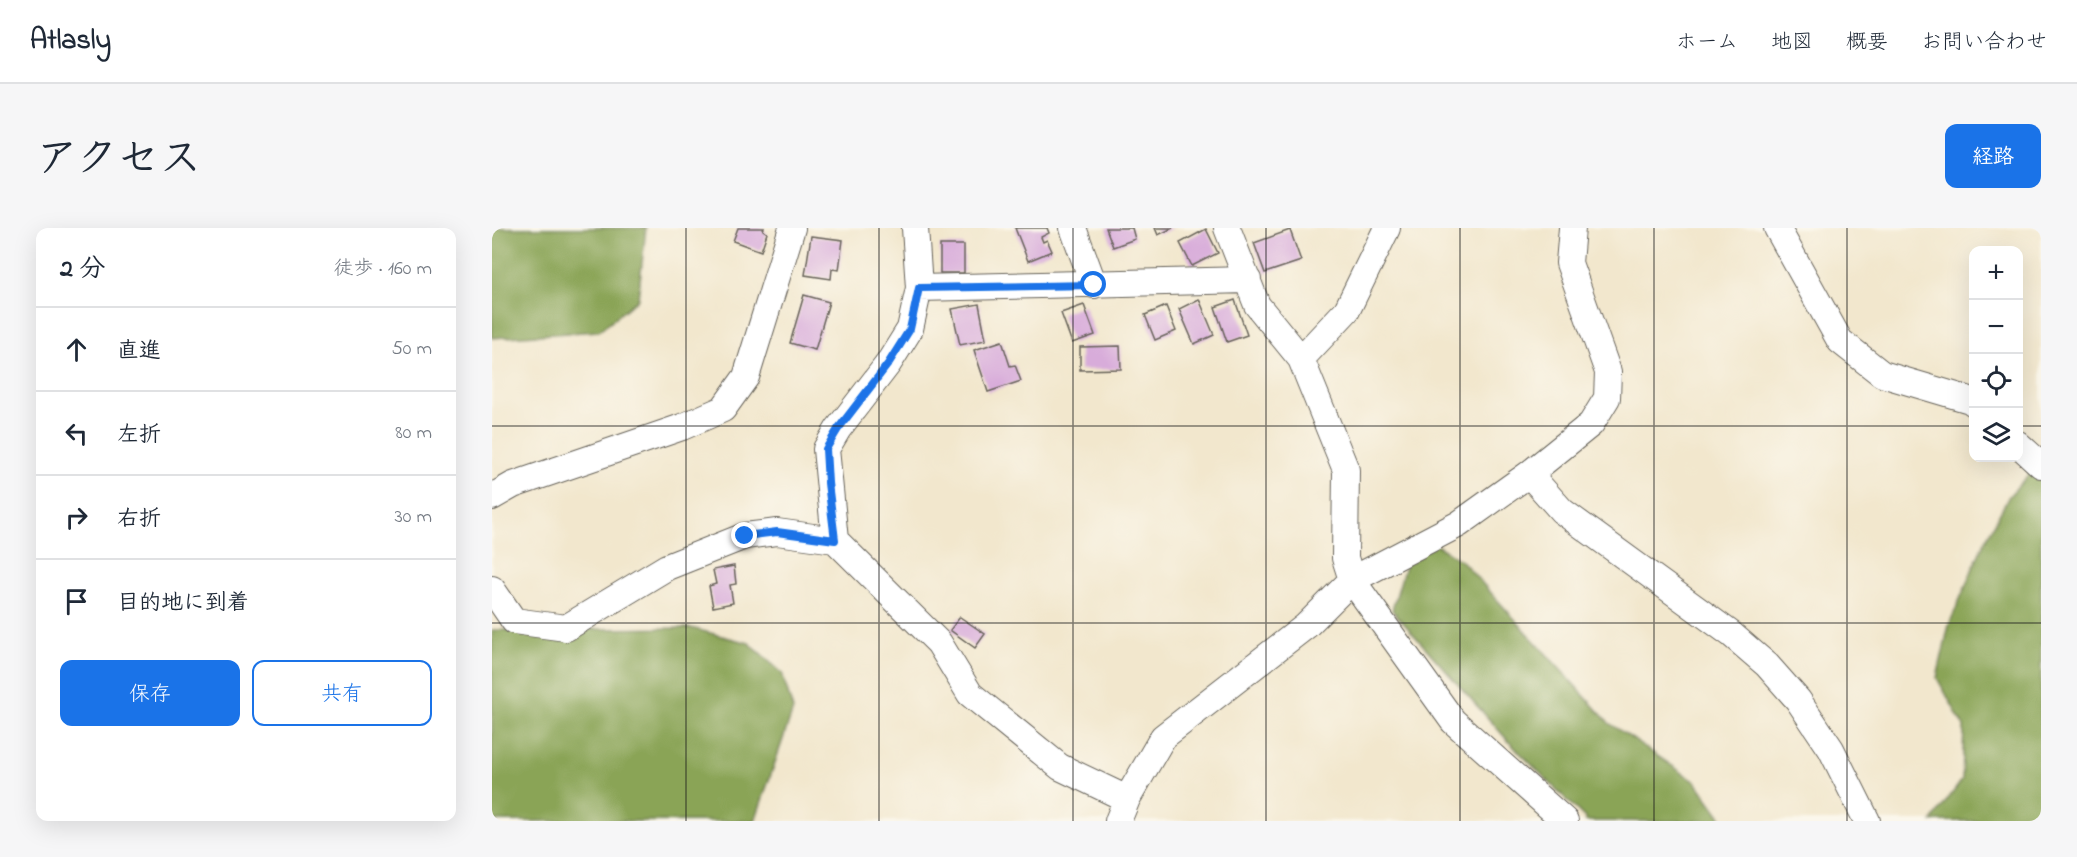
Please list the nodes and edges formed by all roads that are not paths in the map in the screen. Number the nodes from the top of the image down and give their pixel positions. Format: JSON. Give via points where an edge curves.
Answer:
{"nodes":[{"id":1,"x":792,"y":228,"type":"edge"},
{"id":2,"x":915,"y":228,"type":"edge"},
{"id":3,"x":1073,"y":228,"type":"edge"},
{"id":4,"x":1227,"y":228,"type":"edge"},
{"id":5,"x":1572,"y":228,"type":"edge"},
{"id":6,"x":1777,"y":228,"type":"edge"},
{"id":7,"x":1383,"y":231,"type":"edge"},
{"id":8,"x":1248,"y":280,"type":"junction"},
{"id":9,"x":1094,"y":285,"type":"junction"},
{"id":10,"x":919,"y":288,"type":"junction"},
{"id":11,"x":1301,"y":359,"type":"junction"},
{"id":12,"x":1969,"y":400,"type":"edge"},
{"id":13,"x":2023,"y":448,"type":"edge"},
{"id":14,"x":2041,"y":465,"type":"edge"},
{"id":15,"x":1529,"y":474,"type":"junction"},
{"id":16,"x":492,"y":497,"type":"edge"},
{"id":17,"x":835,"y":540,"type":"junction"},
{"id":18,"x":1352,"y":580,"type":"junction"},
{"id":19,"x":492,"y":589,"type":"edge"},
{"id":20,"x":1122,"y":810,"type":"edge"},
{"id":21,"x":1565,"y":821,"type":"edge"},
{"id":22,"x":1867,"y":821,"type":"edge"}],
"edges":[{"from":1,"to":16,"type":"street","via":[[746,377],[723,410],[513,484]]},
{"from":2,"to":10,"type":"street"},
{"from":3,"to":9,"type":"street"},
{"from":4,"to":8,"type":"street"},
{"from":5,"to":15,"type":"street","via":[[1569,263],[1608,372],[1607,398],[1591,424]]},
{"from":6,"to":12,"type":"street","via":[[1840,341],[1881,374]]},
{"from":7,"to":11,"type":"street","via":[[1347,310]]},
{"from":8,"to":9,"type":"street"},
{"from":8,"to":11,"type":"street","via":[[1257,305]]},
{"from":9,"to":10,"type":"street"},
{"from":10,"to":17,"type":"street","via":[[910,329],[826,449]]},
{"from":11,"to":18,"type":"street","via":[[1346,470],[1345,558]]},
{"from":13,"to":14,"type":"street"},
{"from":15,"to":18,"type":"street","via":[[1459,524]]},
{"from":15,"to":22,"type":"street","via":[[1562,511],[1731,634],[1767,665],[1798,700],[1831,749]]},
{"from":17,"to":19,"type":"street","via":[[777,532],[745,536],[667,567],[566,628],[514,621]]},
{"from":17,"to":20,"type":"street","via":[[939,643],[970,694],[1060,768]]},
{"from":18,"to":20,"type":"street","via":[[1306,626],[1163,737]]},
{"from":18,"to":21,"type":"street","via":[[1454,721]]}]}
